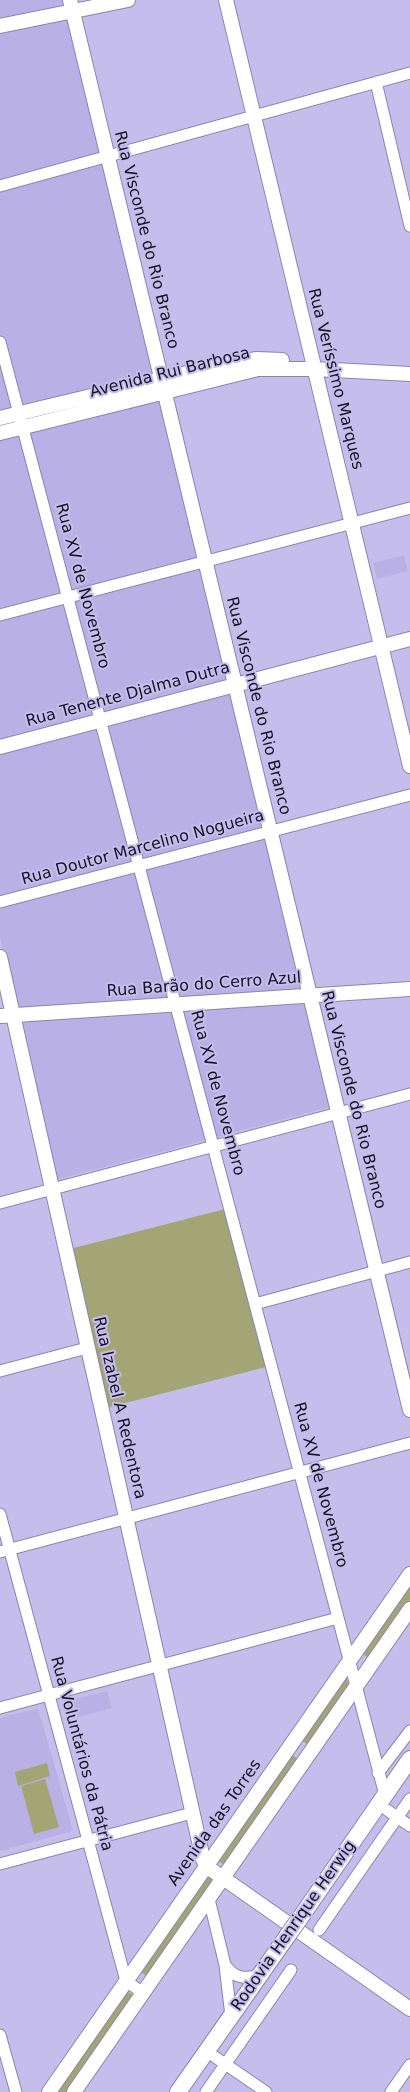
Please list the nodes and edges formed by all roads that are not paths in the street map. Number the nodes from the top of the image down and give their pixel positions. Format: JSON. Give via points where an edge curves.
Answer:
{"nodes":[{"id":1,"x":128,"y":0,"type":"edge"},
{"id":2,"x":226,"y":0,"type":"edge"},
{"id":3,"x":71,"y":6,"type":"edge"},
{"id":4,"x":0,"y":26,"type":"edge"},
{"id":5,"x":410,"y":73,"type":"edge"},
{"id":6,"x":376,"y":82,"type":"junction"},
{"id":7,"x":254,"y":116,"type":"junction"},
{"id":8,"x":108,"y":157,"type":"junction"},
{"id":9,"x":0,"y":186,"type":"edge"},
{"id":10,"x":410,"y":226,"type":"edge"},
{"id":11,"x":0,"y":342,"type":"edge"},
{"id":12,"x":314,"y":365,"type":"junction"},
{"id":13,"x":410,"y":366,"type":"edge"},
{"id":14,"x":410,"y":374,"type":"edge"},
{"id":15,"x":161,"y":379,"type":"junction"},
{"id":16,"x":164,"y":393,"type":"junction"},
{"id":17,"x":0,"y":418,"type":"edge"},
{"id":18,"x":21,"y":420,"type":"junction"},
{"id":19,"x":0,"y":433,"type":"edge"},
{"id":20,"x":410,"y":508,"type":"edge"},
{"id":21,"x":352,"y":523,"type":"junction"},
{"id":22,"x":205,"y":562,"type":"junction"},
{"id":23,"x":69,"y":597,"type":"junction"},
{"id":24,"x":0,"y":615,"type":"edge"},
{"id":25,"x":410,"y":639,"type":"edge"},
{"id":26,"x":381,"y":646,"type":"junction"},
{"id":27,"x":235,"y":685,"type":"junction"},
{"id":28,"x":102,"y":720,"type":"junction"},
{"id":29,"x":0,"y":747,"type":"edge"},
{"id":30,"x":410,"y":766,"type":"edge"},
{"id":31,"x":410,"y":796,"type":"edge"},
{"id":32,"x":270,"y":832,"type":"junction"},
{"id":33,"x":140,"y":866,"type":"junction"},
{"id":34,"x":0,"y":902,"type":"edge"},
{"id":35,"x":0,"y":957,"type":"edge"},
{"id":36,"x":410,"y":989,"type":"edge"},
{"id":37,"x":310,"y":996,"type":"junction"},
{"id":38,"x":176,"y":1005,"type":"junction"},
{"id":39,"x":6,"y":1016,"type":"edge"},
{"id":40,"x":410,"y":1094,"type":"edge"},
{"id":41,"x":338,"y":1113,"type":"junction"},
{"id":42,"x":214,"y":1146,"type":"junction"},
{"id":43,"x":52,"y":1189,"type":"junction"},
{"id":44,"x":0,"y":1203,"type":"edge"},
{"id":45,"x":410,"y":1262,"type":"edge"},
{"id":46,"x":376,"y":1272,"type":"junction"},
{"id":47,"x":255,"y":1304,"type":"junction"},
{"id":48,"x":87,"y":1348,"type":"junction"},
{"id":49,"x":0,"y":1371,"type":"edge"},
{"id":50,"x":410,"y":1410,"type":"edge"},
{"id":51,"x":410,"y":1443,"type":"edge"},
{"id":52,"x":300,"y":1472,"type":"junction"},
{"id":53,"x":0,"y":1514,"type":"edge"},
{"id":54,"x":126,"y":1519,"type":"junction"},
{"id":55,"x":5,"y":1551,"type":"edge"},
{"id":56,"x":410,"y":1574,"type":"edge"},
{"id":57,"x":410,"y":1609,"type":"edge"},
{"id":58,"x":338,"y":1618,"type":"junction"},
{"id":59,"x":349,"y":1660,"type":"junction"},
{"id":60,"x":159,"y":1666,"type":"junction"},
{"id":61,"x":356,"y":1687,"type":"junction"},
{"id":62,"x":49,"y":1695,"type":"junction"},
{"id":63,"x":0,"y":1708,"type":"edge"},
{"id":64,"x":410,"y":1731,"type":"edge"},
{"id":65,"x":290,"y":1746,"type":"junction"},
{"id":66,"x":306,"y":1757,"type":"junction"},
{"id":67,"x":410,"y":1759,"type":"edge"},
{"id":68,"x":378,"y":1773,"type":"junction"},
{"id":69,"x":410,"y":1778,"type":"edge"},
{"id":70,"x":410,"y":1799,"type":"edge"},
{"id":71,"x":390,"y":1808,"type":"junction"},
{"id":72,"x":192,"y":1813,"type":"junction"},
{"id":73,"x":410,"y":1826,"type":"edge"},
{"id":74,"x":195,"y":1828,"type":"junction"},
{"id":75,"x":226,"y":1837,"type":"junction"},
{"id":76,"x":88,"y":1841,"type":"junction"},
{"id":77,"x":0,"y":1864,"type":"edge"},
{"id":78,"x":206,"y":1866,"type":"junction"},
{"id":79,"x":224,"y":1878,"type":"junction"},
{"id":80,"x":209,"y":1900,"type":"junction"},
{"id":81,"x":292,"y":1937,"type":"junction"},
{"id":82,"x":225,"y":1965,"type":"junction"},
{"id":83,"x":291,"y":1970,"type":"dead end"},
{"id":84,"x":260,"y":1974,"type":"junction"},
{"id":85,"x":126,"y":1981,"type":"junction"},
{"id":86,"x":143,"y":1993,"type":"junction"},
{"id":87,"x":410,"y":2009,"type":"edge"},
{"id":88,"x":231,"y":2016,"type":"junction"},
{"id":89,"x":0,"y":2035,"type":"edge"},
{"id":90,"x":220,"y":2060,"type":"junction"},
{"id":91,"x":410,"y":2065,"type":"edge"},
{"id":92,"x":16,"y":2092,"type":"edge"},
{"id":93,"x":49,"y":2092,"type":"edge"},
{"id":94,"x":74,"y":2092,"type":"edge"},
{"id":95,"x":178,"y":2092,"type":"edge"},
{"id":96,"x":191,"y":2092,"type":"edge"},
{"id":97,"x":206,"y":2092,"type":"edge"},
{"id":98,"x":266,"y":2092,"type":"edge"},
{"id":99,"x":391,"y":2092,"type":"edge"}],
"edges":[{"from":1,"to":3,"type":"main road"},
{"from":2,"to":7,"type":"main road","name":"Rua Veríssimo Marques"},
{"from":3,"to":4,"type":"main road"},
{"from":3,"to":8,"type":"main road","name":"Rua Visconde do Rio Branco"},
{"from":5,"to":6,"type":"street"},
{"from":6,"to":7,"type":"street"},
{"from":6,"to":10,"type":"street"},
{"from":7,"to":8,"type":"street"},
{"from":7,"to":12,"type":"main road","name":"Rua Veríssimo Marques"},
{"from":8,"to":9,"type":"street"},
{"from":8,"to":15,"type":"main road","name":"Rua Visconde do Rio Branco"},
{"from":11,"to":18,"type":"street","name":"Rua XV de Novembro"},
{"from":12,"to":13,"type":"main road","name":"Avenida Rui Barbosa"},
{"from":12,"to":14,"type":"main road","name":"Avenida Rui Barbosa"},
{"from":12,"to":15,"type":"main road","name":"Avenida Rui Barbosa","via":[[257,359]]},
{"from":12,"to":16,"type":"main road","name":"Avenida Rui Barbosa","via":[[258,369]]},
{"from":12,"to":21,"type":"main road","name":"Rua Veríssimo Marques"},
{"from":15,"to":16,"type":"main road","name":"Rua Visconde do Rio Branco"},
{"from":15,"to":18,"type":"main road","name":"Avenida Rui Barbosa"},
{"from":16,"to":18,"type":"main road","name":"Avenida Rui Barbosa"},
{"from":16,"to":22,"type":"main road","name":"Rua Visconde do Rio Branco"},
{"from":17,"to":18,"type":"main road","name":"Avenida Rui Barbosa"},
{"from":18,"to":19,"type":"main road","name":"Avenida Rui Barbosa"},
{"from":18,"to":23,"type":"street","name":"Rua XV de Novembro"},
{"from":20,"to":21,"type":"street"},
{"from":21,"to":22,"type":"street"},
{"from":21,"to":26,"type":"main road","name":"Rua Veríssimo Marques"},
{"from":22,"to":23,"type":"street"},
{"from":22,"to":27,"type":"main road","name":"Rua Visconde do Rio Branco"},
{"from":23,"to":24,"type":"street"},
{"from":23,"to":28,"type":"street","name":"Rua XV de Novembro"},
{"from":25,"to":26,"type":"main road","name":"Rua Tenente Djalma Dutra"},
{"from":26,"to":27,"type":"main road","name":"Rua Tenente Djalma Dutra"},
{"from":26,"to":30,"type":"main road","name":"Rua Veríssimo Marques"},
{"from":27,"to":28,"type":"main road","name":"Rua Tenente Djalma Dutra"},
{"from":27,"to":32,"type":"main road","name":"Rua Visconde do Rio Branco"},
{"from":28,"to":29,"type":"main road","name":"Rua Tenente Djalma Dutra"},
{"from":28,"to":33,"type":"street","name":"Rua XV de Novembro"},
{"from":31,"to":32,"type":"street","name":"Rua Doutor Marcelino Nogueira"},
{"from":32,"to":33,"type":"street","name":"Rua Doutor Marcelino Nogueira"},
{"from":32,"to":37,"type":"main road","name":"Rua Visconde do Rio Branco"},
{"from":33,"to":34,"type":"street","name":"Rua Doutor Marcelino Nogueira"},
{"from":33,"to":38,"type":"street","name":"Rua XV de Novembro"},
{"from":35,"to":39,"type":"main road","name":"Rua Izabel A Redentora"},
{"from":36,"to":37,"type":"main road","name":"Rua Barão do Cerro Azul"},
{"from":37,"to":38,"type":"main road","name":"Rua Barão do Cerro Azul"},
{"from":37,"to":41,"type":"main road","name":"Rua Visconde do Rio Branco"},
{"from":38,"to":39,"type":"main road","name":"Rua Barão do Cerro Azul"},
{"from":38,"to":42,"type":"street","name":"Rua XV de Novembro"},
{"from":39,"to":43,"type":"main road","name":"Rua Izabel A Redentora"},
{"from":40,"to":41,"type":"street"},
{"from":41,"to":42,"type":"street"},
{"from":41,"to":46,"type":"main road","name":"Rua Visconde do Rio Branco"},
{"from":42,"to":43,"type":"street"},
{"from":42,"to":47,"type":"street","name":"Rua XV de Novembro"},
{"from":43,"to":44,"type":"street"},
{"from":43,"to":48,"type":"main road","name":"Rua Izabel A Redentora"},
{"from":45,"to":46,"type":"street"},
{"from":46,"to":47,"type":"street"},
{"from":46,"to":50,"type":"main road","name":"Rua Visconde do Rio Branco"},
{"from":47,"to":52,"type":"street","name":"Rua XV de Novembro"},
{"from":48,"to":49,"type":"street"},
{"from":48,"to":54,"type":"main road","name":"Rua Izabel A Redentora"},
{"from":51,"to":52,"type":"street"},
{"from":52,"to":54,"type":"street"},
{"from":52,"to":58,"type":"street","name":"Rua XV de Novembro"},
{"from":53,"to":55,"type":"street","name":"Rua Voluntários da Pátria"},
{"from":54,"to":55,"type":"street"},
{"from":54,"to":60,"type":"main road","name":"Rua Izabel A Redentora"},
{"from":55,"to":62,"type":"street","name":"Rua Voluntários da Pátria"},
{"from":56,"to":59,"type":"main road","name":"Avenida das Torres"},
{"from":57,"to":61,"type":"main road"},
{"from":58,"to":59,"type":"street","name":"Rua XV de Novembro"},
{"from":58,"to":60,"type":"street"},
{"from":59,"to":61,"type":"street","name":"Rua XV de Novembro"},
{"from":59,"to":65,"type":"main road","name":"Avenida das Torres"},
{"from":60,"to":62,"type":"street"},
{"from":60,"to":72,"type":"main road","name":"Rua Izabel A Redentora"},
{"from":61,"to":66,"type":"main road"},
{"from":61,"to":68,"type":"street","name":"Rua XV de Novembro"},
{"from":62,"to":63,"type":"street"},
{"from":62,"to":76,"type":"street","name":"Rua Voluntários da Pátria"},
{"from":64,"to":68,"type":"street"},
{"from":65,"to":66,"type":"main road","via":[[302,1746]]},
{"from":65,"to":75,"type":"main road","name":"Avenida das Torres"},
{"from":66,"to":79,"type":"main road"},
{"from":67,"to":71,"type":"highway","name":"Rodovia Henrique Herwig"},
{"from":68,"to":71,"type":"street","name":"Rua XV de Novembro"},
{"from":69,"to":71,"type":"highway","name":"Rodovia Henrique Herwig"},
{"from":70,"to":71,"type":"street"},
{"from":71,"to":73,"type":"street"},
{"from":71,"to":81,"type":"highway","name":"Rodovia Henrique Herwig","via":[[308,1926]]},
{"from":72,"to":74,"type":"main road","name":"Rua Izabel A Redentora"},
{"from":72,"to":76,"type":"street"},
{"from":74,"to":75,"type":"main road","via":[[210,1842]]},
{"from":74,"to":78,"type":"main road","name":"Rua Izabel A Redentora"},
{"from":75,"to":78,"type":"main road","name":"Avenida das Torres"},
{"from":76,"to":77,"type":"street"},
{"from":76,"to":85,"type":"street","name":"Rua Voluntários da Pátria"},
{"from":78,"to":79,"type":"main road"},
{"from":78,"to":85,"type":"main road","name":"Avenida das Torres"},
{"from":79,"to":80,"type":"main road"},
{"from":79,"to":87,"type":"main road"},
{"from":80,"to":82,"type":"street"},
{"from":80,"to":86,"type":"main road"},
{"from":81,"to":84,"type":"highway","name":"Rodovia Henrique Herwig"},
{"from":81,"to":90,"type":"highway","name":"Rodovia Henrique Herwig"},
{"from":82,"to":84,"type":"street","via":[[241,1978]]},
{"from":82,"to":88,"type":"street"},
{"from":83,"to":90,"type":"street"},
{"from":84,"to":88,"type":"highway","name":"Rodovia Henrique Herwig"},
{"from":85,"to":86,"type":"street"},
{"from":85,"to":93,"type":"main road","name":"Avenida das Torres"},
{"from":86,"to":94,"type":"main road"},
{"from":88,"to":95,"type":"highway","name":"Rodovia Henrique Herwig"},
{"from":89,"to":92,"type":"street"},
{"from":90,"to":96,"type":"highway","name":"Rodovia Henrique Herwig"},
{"from":90,"to":97,"type":"street"},
{"from":90,"to":98,"type":"street"},
{"from":91,"to":99,"type":"street"}]}
